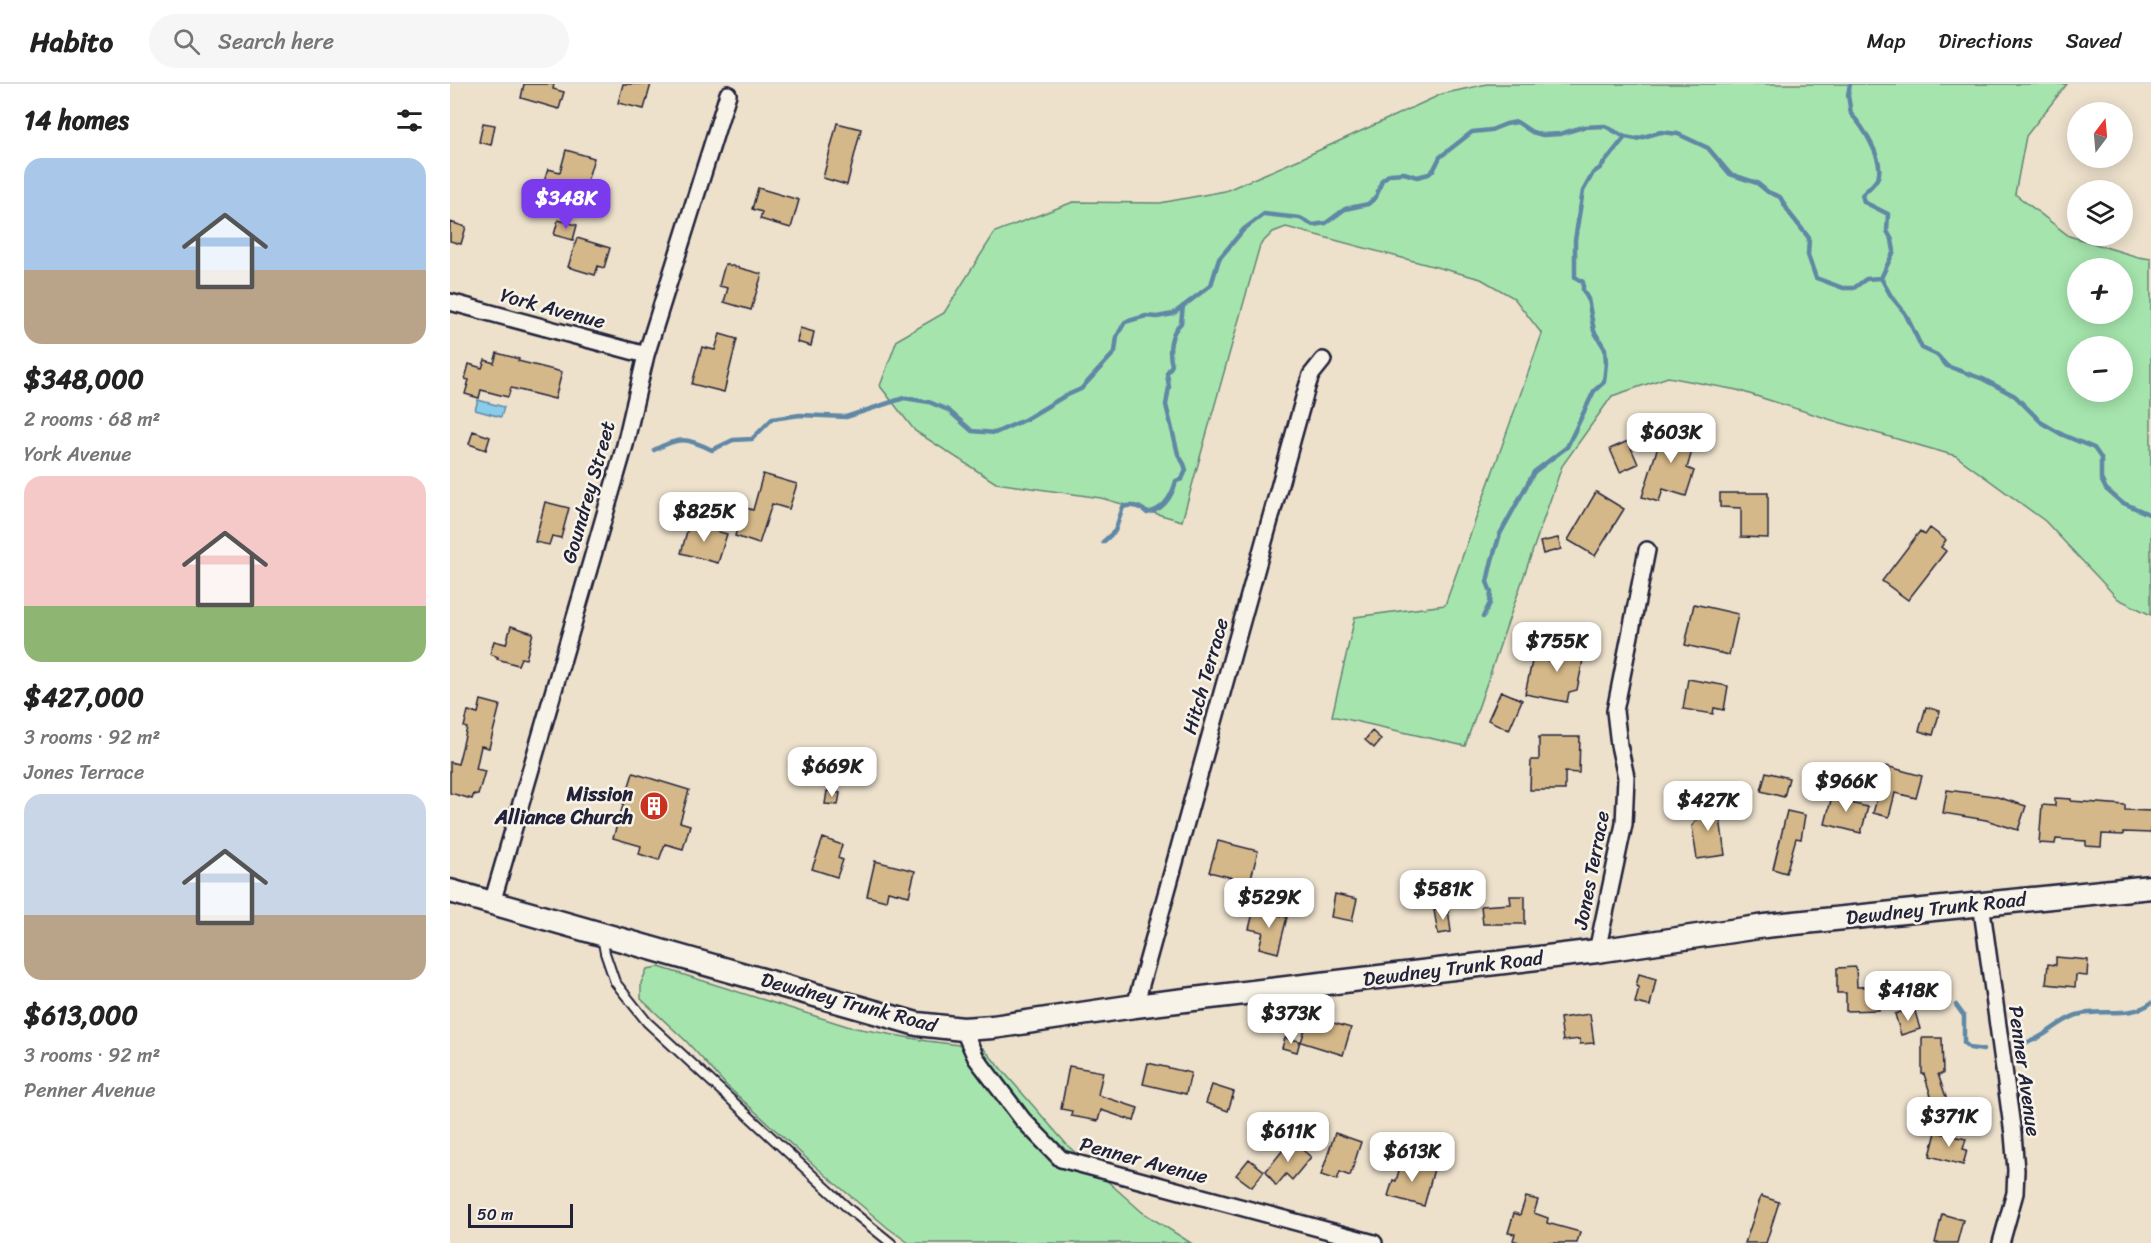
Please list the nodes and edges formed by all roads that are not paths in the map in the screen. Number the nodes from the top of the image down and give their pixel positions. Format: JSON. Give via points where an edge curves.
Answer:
{"nodes":[{"id":1,"x":728,"y":94,"type":"dead end"},
{"id":2,"x":450,"y":302,"type":"edge"},
{"id":3,"x":646,"y":355,"type":"junction"},
{"id":4,"x":1323,"y":360,"type":"dead end"},
{"id":5,"x":1647,"y":550,"type":"dead end"},
{"id":6,"x":2151,"y":887,"type":"edge"},
{"id":7,"x":450,"y":891,"type":"edge"},
{"id":8,"x":492,"y":903,"type":"junction"},
{"id":9,"x":1981,"y":903,"type":"junction"},
{"id":10,"x":601,"y":934,"type":"junction"},
{"id":11,"x":1597,"y":951,"type":"junction"},
{"id":12,"x":1135,"y":1006,"type":"junction"},
{"id":13,"x":963,"y":1029,"type":"junction"},
{"id":14,"x":891,"y":1243,"type":"edge"},
{"id":15,"x":1374,"y":1243,"type":"edge"},
{"id":16,"x":2001,"y":1243,"type":"edge"}],
"edges":[{"from":1,"to":3,"type":"street","name":"Goundrey Street"},
{"from":2,"to":3,"type":"street","name":"York Avenue"},
{"from":3,"to":8,"type":"street","name":"Goundrey Street","via":[[625,445]]},
{"from":4,"to":12,"type":"street","name":"Hitch Terrace","via":[[1307,387]]},
{"from":5,"to":11,"type":"street","name":"Jones Terrace","via":[[1615,711],[1626,777],[1624,824]]},
{"from":6,"to":9,"type":"main road","name":"Dewdney Trunk Road"},
{"from":7,"to":8,"type":"main road","name":"Dewdney Trunk Road"},
{"from":8,"to":10,"type":"main road","name":"Dewdney Trunk Road"},
{"from":9,"to":11,"type":"main road","name":"Dewdney Trunk Road","via":[[1765,926]]},
{"from":9,"to":16,"type":"street","name":"Penner Avenue","via":[[2016,1170],[2015,1193]]},
{"from":10,"to":13,"type":"main road","name":"Dewdney Trunk Road","via":[[917,1024]]},
{"from":10,"to":14,"type":"lane","via":[[615,982],[647,1022]]},
{"from":11,"to":12,"type":"main road","name":"Dewdney Trunk Road"},
{"from":12,"to":13,"type":"main road","name":"Dewdney Trunk Road"},
{"from":13,"to":15,"type":"street","name":"Penner Avenue","via":[[976,1058],[1023,1120],[1061,1158]]}]}
